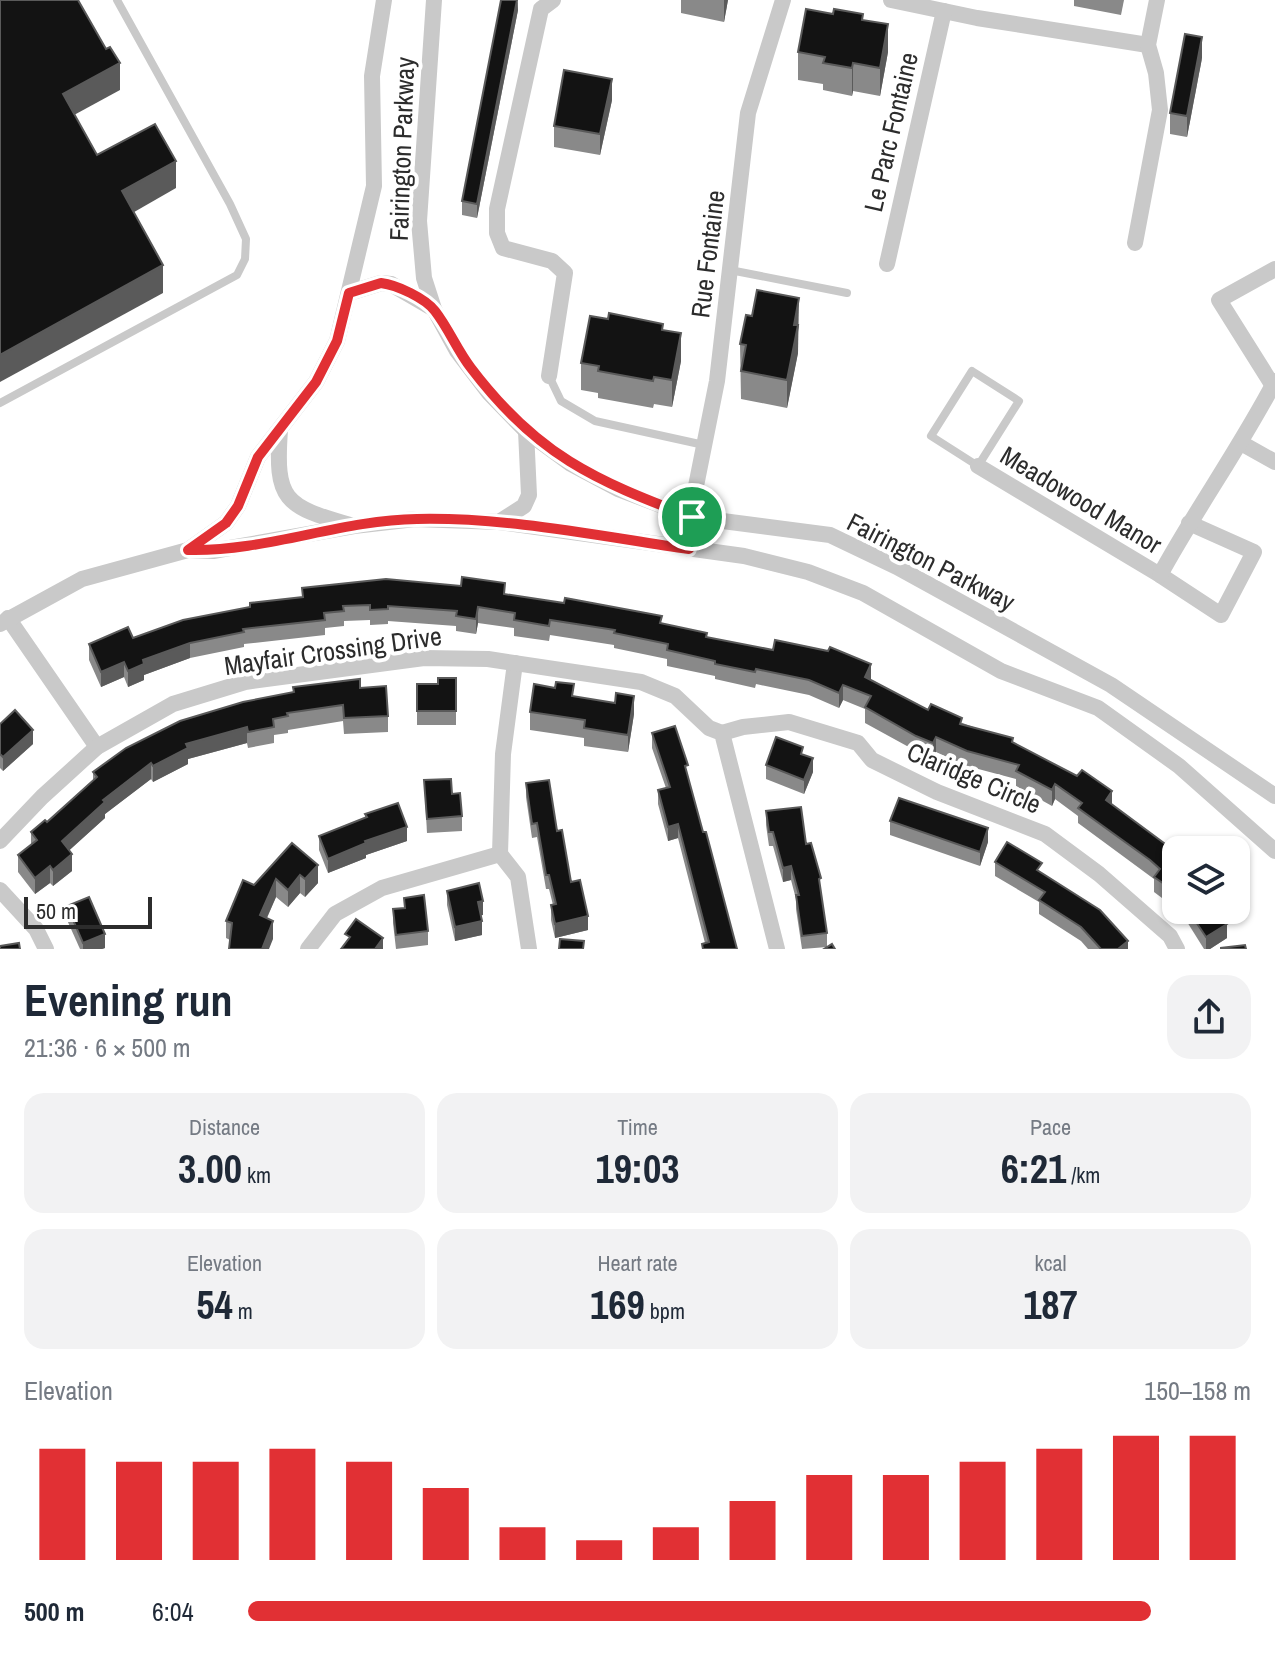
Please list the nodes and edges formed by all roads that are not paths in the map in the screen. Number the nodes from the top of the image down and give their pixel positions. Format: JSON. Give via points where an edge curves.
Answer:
{"nodes":[{"id":1,"x":117,"y":0,"type":"edge"},
{"id":2,"x":384,"y":0,"type":"edge"},
{"id":3,"x":431,"y":0,"type":"edge"},
{"id":4,"x":553,"y":0,"type":"edge"},
{"id":5,"x":783,"y":0,"type":"edge"},
{"id":6,"x":891,"y":0,"type":"edge"},
{"id":7,"x":1157,"y":0,"type":"edge"},
{"id":8,"x":944,"y":11,"type":"junction"},
{"id":9,"x":1148,"y":45,"type":"junction"},
{"id":10,"x":1135,"y":243,"type":"dead end"},
{"id":11,"x":887,"y":264,"type":"dead end"},
{"id":12,"x":1275,"y":269,"type":"edge"},
{"id":13,"x":730,"y":270,"type":"junction"},
{"id":14,"x":349,"y":293,"type":"junction"},
{"id":15,"x":847,"y":293,"type":"dead end"},
{"id":16,"x":434,"y":309,"type":"junction"},
{"id":17,"x":549,"y":376,"type":"joint"},
{"id":18,"x":1274,"y":384,"type":"edge"},
{"id":19,"x":0,"y":403,"type":"edge"},
{"id":20,"x":280,"y":430,"type":"junction"},
{"id":21,"x":526,"y":431,"type":"junction"},
{"id":22,"x":1241,"y":443,"type":"junction"},
{"id":23,"x":704,"y":445,"type":"junction"},
{"id":24,"x":1275,"y":462,"type":"edge"},
{"id":25,"x":978,"y":466,"type":"junction"},
{"id":26,"x":692,"y":517,"type":"junction"},
{"id":27,"x":499,"y":522,"type":"junction"},
{"id":28,"x":1189,"y":523,"type":"junction"},
{"id":29,"x":354,"y":526,"type":"junction"},
{"id":30,"x":689,"y":549,"type":"junction"},
{"id":31,"x":188,"y":550,"type":"junction"},
{"id":32,"x":1160,"y":575,"type":"junction"},
{"id":33,"x":4,"y":621,"type":"edge"},
{"id":34,"x":515,"y":663,"type":"junction"},
{"id":35,"x":722,"y":733,"type":"junction"},
{"id":36,"x":97,"y":747,"type":"junction"},
{"id":37,"x":1275,"y":796,"type":"edge"},
{"id":38,"x":0,"y":841,"type":"edge"},
{"id":39,"x":1275,"y":851,"type":"edge"},
{"id":40,"x":500,"y":854,"type":"junction"},
{"id":41,"x":0,"y":890,"type":"edge"},
{"id":42,"x":46,"y":949,"type":"edge"},
{"id":43,"x":308,"y":949,"type":"edge"},
{"id":44,"x":529,"y":949,"type":"edge"},
{"id":45,"x":777,"y":949,"type":"edge"},
{"id":46,"x":1177,"y":949,"type":"edge"}],
"edges":[{"from":1,"to":19,"type":"lane","via":[[230,204],[246,239],[245,259],[237,275]]},
{"from":2,"to":14,"type":"street","name":"Fairington Parkway","via":[[372,76],[374,186]]},
{"from":3,"to":16,"type":"street","name":"Fairington Parkway","via":[[419,221],[424,278]]},
{"from":4,"to":17,"type":"street","via":[[541,9],[497,209],[503,248],[552,261],[565,273]]},
{"from":5,"to":13,"type":"street","name":"Rue Fontaine","via":[[748,113]]},
{"from":6,"to":8,"type":"street"},
{"from":7,"to":9,"type":"street"},
{"from":8,"to":9,"type":"street"},
{"from":8,"to":11,"type":"street","name":"Le Parc Fontaine"},
{"from":9,"to":10,"type":"street","via":[[1160,110]]},
{"from":12,"to":18,"type":"street","via":[[1219,300]]},
{"from":13,"to":15,"type":"lane"},
{"from":13,"to":23,"type":"street","name":"Rue Fontaine"},
{"from":14,"to":16,"type":"street","via":[[391,284]]},
{"from":14,"to":20,"type":"street","name":"Fairington Parkway","via":[[337,341],[316,382]]},
{"from":16,"to":21,"type":"street","name":"Fairington Parkway","via":[[457,351]]},
{"from":17,"to":23,"type":"lane","via":[[561,401],[595,421]]},
{"from":18,"to":22,"type":"street","name":"Meadowood Manor"},
{"from":20,"to":29,"type":"street","via":[[279,481],[288,497],[306,512]]},
{"from":20,"to":31,"type":"street","name":"Fairington Parkway","via":[[258,457],[226,523]]},
{"from":21,"to":26,"type":"street","name":"Fairington Parkway","via":[[618,489]]},
{"from":21,"to":27,"type":"street","via":[[529,495],[524,506]]},
{"from":22,"to":24,"type":"street"},
{"from":22,"to":28,"type":"street","name":"Meadowood Manor"},
{"from":23,"to":26,"type":"street","name":"Rue Fontaine"},
{"from":25,"to":25,"type":"lane","via":[[931,436],[972,371],[1019,401]]},
{"from":25,"to":32,"type":"street","name":"Meadowood Manor"},
{"from":26,"to":30,"type":"street","name":"Rue Fontaine"},
{"from":26,"to":37,"type":"street","name":"Fairington Parkway","via":[[830,535],[897,567],[1111,685]]},
{"from":27,"to":29,"type":"street","via":[[415,519]]},
{"from":27,"to":30,"type":"street"},
{"from":28,"to":32,"type":"street","name":"Meadowood Manor"},
{"from":28,"to":32,"type":"street","name":"Meadowood Manor","via":[[1254,552],[1221,615]]},
{"from":29,"to":31,"type":"street","via":[[213,551]]},
{"from":30,"to":39,"type":"street","via":[[744,556],[836,582],[1001,671],[1098,708],[1179,766]]},
{"from":31,"to":33,"type":"street","via":[[82,579]]},
{"from":33,"to":36,"type":"street"},
{"from":34,"to":35,"type":"street","name":"Mayfair Crossing Drive","via":[[641,682],[675,696],[709,728]]},
{"from":34,"to":36,"type":"street","name":"Mayfair Crossing Drive","via":[[424,658],[245,682],[173,704]]},
{"from":34,"to":40,"type":"street","via":[[503,754]]},
{"from":35,"to":45,"type":"street"},
{"from":35,"to":46,"type":"street","name":"Claridge Circle","via":[[789,722],[858,743],[872,760],[937,792],[1045,834],[1099,874],[1170,936]]},
{"from":36,"to":38,"type":"street","name":"Mayfair Crossing Drive"},
{"from":40,"to":43,"type":"street","via":[[382,888],[335,914]]},
{"from":40,"to":44,"type":"street","via":[[518,877]]},
{"from":41,"to":42,"type":"street","via":[[36,929]]}]}
